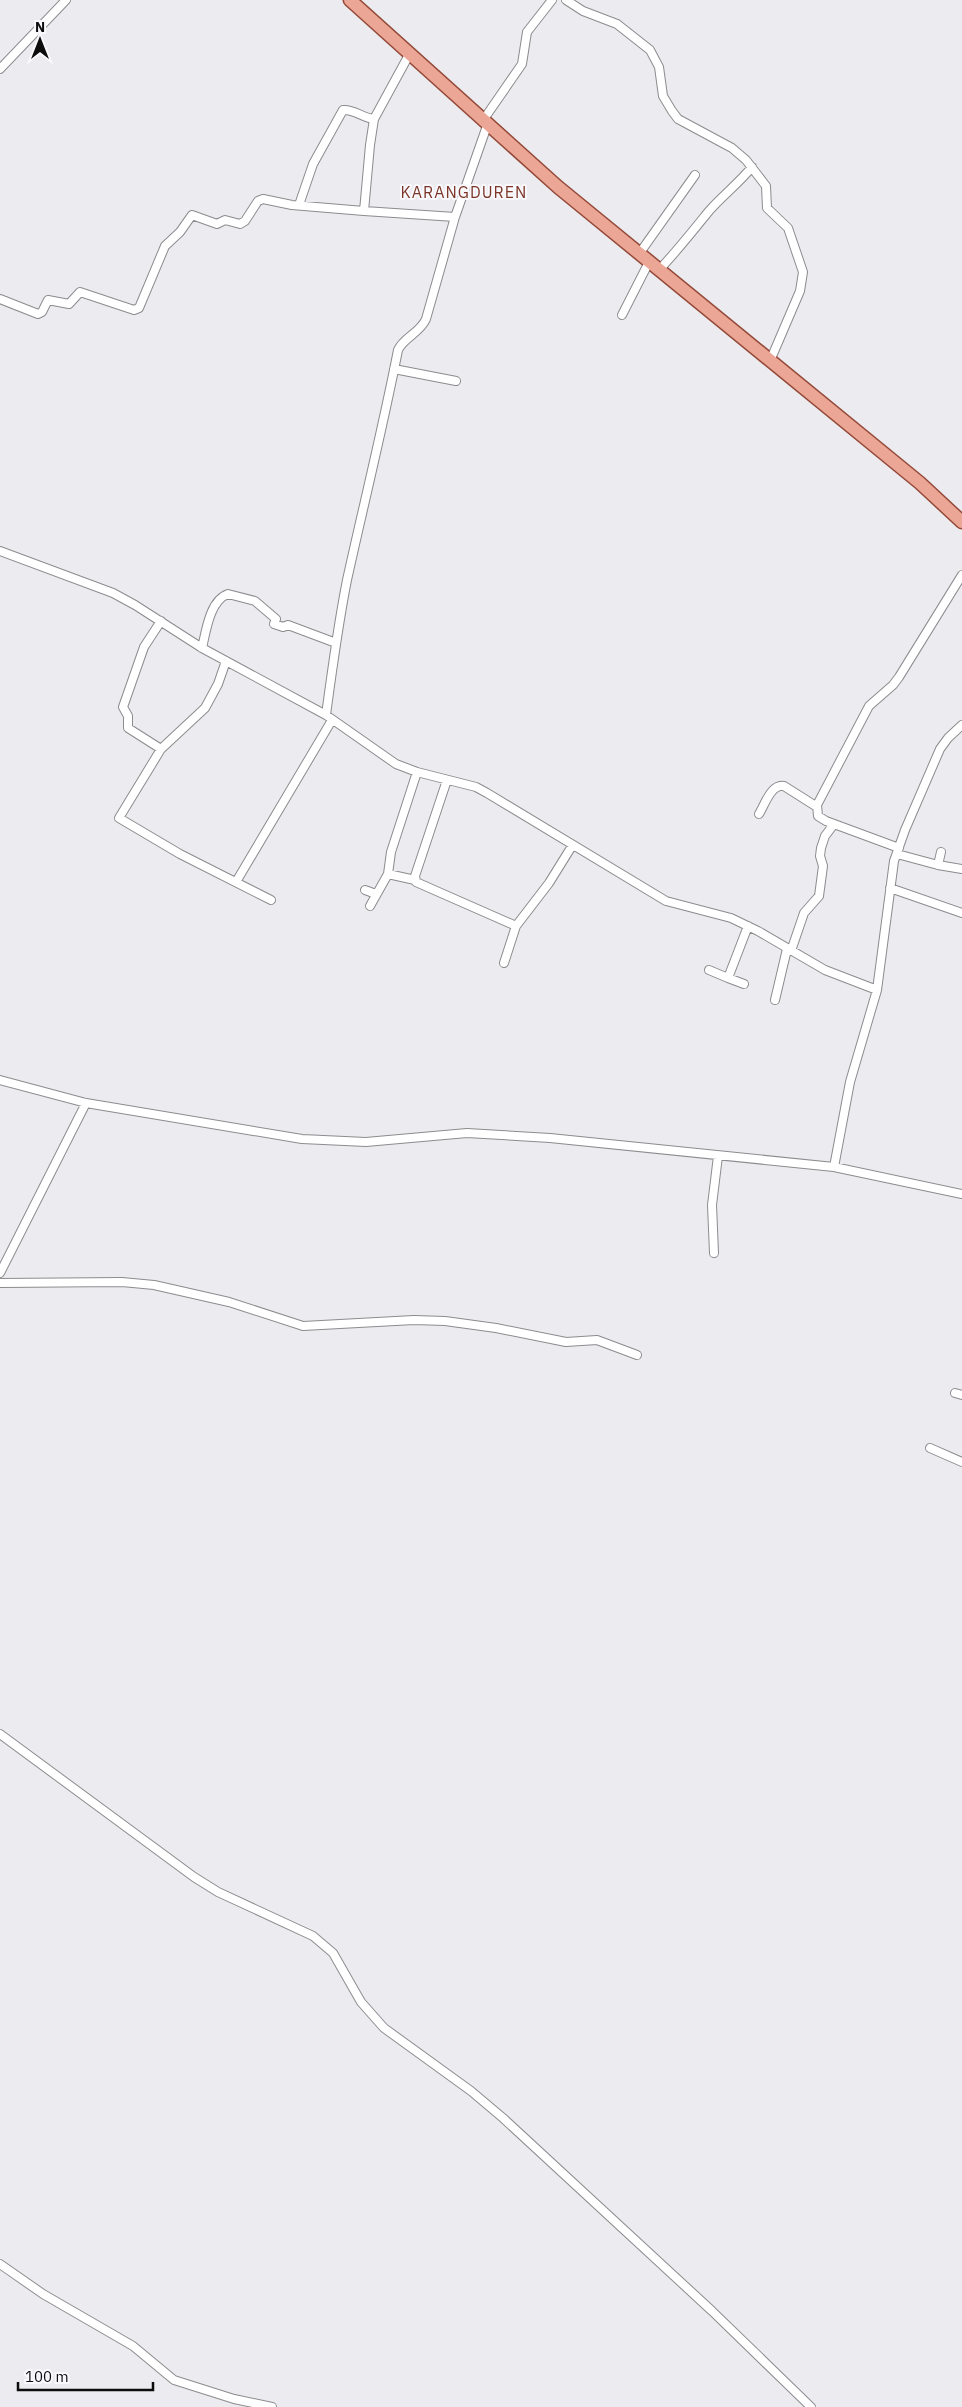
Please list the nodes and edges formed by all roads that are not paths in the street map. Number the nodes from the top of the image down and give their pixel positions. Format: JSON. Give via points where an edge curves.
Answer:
{"nodes":[{"id":1,"x":66,"y":0,"type":"edge"},
{"id":2,"x":350,"y":0,"type":"edge"},
{"id":3,"x":566,"y":0,"type":"edge"},
{"id":4,"x":551,"y":2,"type":"edge"},
{"id":5,"x":410,"y":53,"type":"junction"},
{"id":6,"x":0,"y":69,"type":"edge"},
{"id":7,"x":374,"y":119,"type":"junction"},
{"id":8,"x":486,"y":121,"type":"junction"},
{"id":9,"x":749,"y":171,"type":"junction"},
{"id":10,"x":695,"y":175,"type":"dead end"},
{"id":11,"x":299,"y":205,"type":"junction"},
{"id":12,"x":364,"y":211,"type":"junction"},
{"id":13,"x":455,"y":217,"type":"junction"},
{"id":14,"x":649,"y":262,"type":"junction"},
{"id":15,"x":0,"y":298,"type":"edge"},
{"id":16,"x":622,"y":315,"type":"dead end"},
{"id":17,"x":770,"y":361,"type":"junction"},
{"id":18,"x":394,"y":369,"type":"junction"},
{"id":19,"x":456,"y":382,"type":"dead end"},
{"id":20,"x":962,"y":522,"type":"edge"},
{"id":21,"x":0,"y":551,"type":"edge"},
{"id":22,"x":962,"y":575,"type":"edge"},
{"id":23,"x":162,"y":621,"type":"junction"},
{"id":24,"x":336,"y":643,"type":"junction"},
{"id":25,"x":202,"y":648,"type":"junction"},
{"id":26,"x":226,"y":660,"type":"junction"},
{"id":27,"x":329,"y":717,"type":"junction"},
{"id":28,"x":962,"y":724,"type":"edge"},
{"id":29,"x":161,"y":749,"type":"junction"},
{"id":30,"x":417,"y":772,"type":"junction"},
{"id":31,"x":447,"y":780,"type":"junction"},
{"id":32,"x":817,"y":806,"type":"junction"},
{"id":33,"x":759,"y":814,"type":"dead end"},
{"id":34,"x":834,"y":824,"type":"junction"},
{"id":35,"x":572,"y":846,"type":"junction"},
{"id":36,"x":898,"y":851,"type":"junction"},
{"id":37,"x":941,"y":852,"type":"dead end"},
{"id":38,"x":938,"y":865,"type":"junction"},
{"id":39,"x":962,"y":869,"type":"edge"},
{"id":40,"x":388,"y":874,"type":"junction"},
{"id":41,"x":415,"y":880,"type":"junction"},
{"id":42,"x":236,"y":882,"type":"junction"},
{"id":43,"x":890,"y":888,"type":"junction"},
{"id":44,"x":365,"y":890,"type":"dead end"},
{"id":45,"x":376,"y":894,"type":"junction"},
{"id":46,"x":271,"y":900,"type":"dead end"},
{"id":47,"x":370,"y":906,"type":"dead end"},
{"id":48,"x":962,"y":913,"type":"edge"},
{"id":49,"x":516,"y":926,"type":"junction"},
{"id":50,"x":748,"y":926,"type":"junction"},
{"id":51,"x":789,"y":950,"type":"junction"},
{"id":52,"x":504,"y":963,"type":"dead end"},
{"id":53,"x":709,"y":970,"type":"dead end"},
{"id":54,"x":728,"y":978,"type":"junction"},
{"id":55,"x":744,"y":984,"type":"dead end"},
{"id":56,"x":877,"y":990,"type":"junction"},
{"id":57,"x":775,"y":1000,"type":"dead end"},
{"id":58,"x":0,"y":1080,"type":"edge"},
{"id":59,"x":86,"y":1103,"type":"junction"},
{"id":60,"x":718,"y":1156,"type":"junction"},
{"id":61,"x":834,"y":1167,"type":"junction"},
{"id":62,"x":962,"y":1194,"type":"edge"},
{"id":63,"x":714,"y":1253,"type":"dead end"},
{"id":64,"x":0,"y":1273,"type":"edge"},
{"id":65,"x":0,"y":1283,"type":"edge"},
{"id":66,"x":637,"y":1355,"type":"dead end"},
{"id":67,"x":930,"y":1448,"type":"dead end"},
{"id":68,"x":962,"y":1462,"type":"edge"},
{"id":69,"x":0,"y":1734,"type":"edge"},
{"id":70,"x":0,"y":2264,"type":"edge"},
{"id":71,"x":272,"y":2407,"type":"edge"},
{"id":72,"x":811,"y":2407,"type":"edge"}],
"edges":[{"from":1,"to":6,"type":"street"},
{"from":2,"to":5,"type":"main road"},
{"from":3,"to":9,"type":"street","via":[[583,11],[618,24],[640,41],[656,59],[663,96],[678,119],[732,148]]},
{"from":4,"to":8,"type":"street","via":[[527,32],[522,64]]},
{"from":5,"to":7,"type":"street"},
{"from":5,"to":8,"type":"main road"},
{"from":7,"to":11,"type":"street","via":[[343,110],[313,164]]},
{"from":7,"to":12,"type":"street"},
{"from":8,"to":13,"type":"street"},
{"from":8,"to":14,"type":"main road","via":[[558,187]]},
{"from":9,"to":14,"type":"street","via":[[689,238]]},
{"from":9,"to":17,"type":"street","via":[[766,186],[767,208],[781,220],[793,238],[803,272],[800,291]]},
{"from":10,"to":14,"type":"street"},
{"from":11,"to":12,"type":"street"},
{"from":11,"to":15,"type":"street","via":[[260,200],[240,224],[224,220],[217,224],[192,215],[165,246],[139,308],[134,310],[80,292],[69,304],[48,300],[38,314]]},
{"from":12,"to":13,"type":"street"},
{"from":13,"to":18,"type":"street","via":[[426,320],[400,346]]},
{"from":14,"to":16,"type":"street"},
{"from":14,"to":17,"type":"main road"},
{"from":17,"to":20,"type":"main road","via":[[920,483]]},
{"from":18,"to":19,"type":"street"},
{"from":18,"to":24,"type":"street"},
{"from":21,"to":23,"type":"street","via":[[113,593]]},
{"from":22,"to":32,"type":"street","via":[[896,681],[869,706]]},
{"from":23,"to":25,"type":"street"},
{"from":23,"to":29,"type":"street","via":[[144,647],[123,707],[128,716],[128,728]]},
{"from":24,"to":25,"type":"street","via":[[288,625],[274,624],[276,619],[255,601],[228,594],[219,600],[212,613]]},
{"from":24,"to":27,"type":"street"},
{"from":25,"to":26,"type":"street"},
{"from":26,"to":27,"type":"street"},
{"from":26,"to":29,"type":"street","via":[[218,684],[204,708]]},
{"from":27,"to":30,"type":"street","via":[[384,758]]},
{"from":27,"to":42,"type":"street"},
{"from":28,"to":36,"type":"street","via":[[940,749]]},
{"from":29,"to":42,"type":"street","via":[[119,818]]},
{"from":30,"to":31,"type":"street"},
{"from":30,"to":40,"type":"street","via":[[391,852]]},
{"from":31,"to":35,"type":"street","via":[[487,793]]},
{"from":31,"to":41,"type":"street"},
{"from":32,"to":33,"type":"street","via":[[779,786]]},
{"from":32,"to":34,"type":"street","via":[[819,818]]},
{"from":34,"to":36,"type":"street"},
{"from":34,"to":51,"type":"street","via":[[821,848],[823,866],[819,896],[804,912]]},
{"from":35,"to":49,"type":"street"},
{"from":35,"to":50,"type":"street","via":[[666,901],[731,918]]},
{"from":36,"to":38,"type":"street"},
{"from":36,"to":43,"type":"street"},
{"from":37,"to":38,"type":"street"},
{"from":38,"to":39,"type":"street"},
{"from":40,"to":41,"type":"street"},
{"from":40,"to":45,"type":"street"},
{"from":41,"to":49,"type":"street"},
{"from":42,"to":46,"type":"street"},
{"from":43,"to":48,"type":"street"},
{"from":43,"to":56,"type":"street"},
{"from":44,"to":45,"type":"street"},
{"from":45,"to":47,"type":"street"},
{"from":49,"to":52,"type":"street"},
{"from":50,"to":51,"type":"street"},
{"from":50,"to":54,"type":"street"},
{"from":51,"to":56,"type":"street","via":[[825,970]]},
{"from":51,"to":57,"type":"street"},
{"from":53,"to":54,"type":"street"},
{"from":54,"to":55,"type":"street"},
{"from":56,"to":61,"type":"street","via":[[850,1082]]},
{"from":58,"to":59,"type":"street"},
{"from":59,"to":60,"type":"street","via":[[302,1140],[362,1142],[476,1133]]},
{"from":59,"to":64,"type":"street"},
{"from":60,"to":61,"type":"street"},
{"from":60,"to":63,"type":"street","via":[[712,1205]]},
{"from":61,"to":62,"type":"street"},
{"from":65,"to":66,"type":"street","via":[[122,1282],[154,1285],[229,1302],[303,1326],[444,1321],[566,1342],[597,1340]]},
{"from":67,"to":68,"type":"street"},
{"from":69,"to":72,"type":"street","via":[[194,1877],[218,1892],[326,1944],[361,2002],[384,2028],[471,2090],[504,2118]]},
{"from":70,"to":71,"type":"street","via":[[42,2294],[133,2346],[174,2380]]}]}
